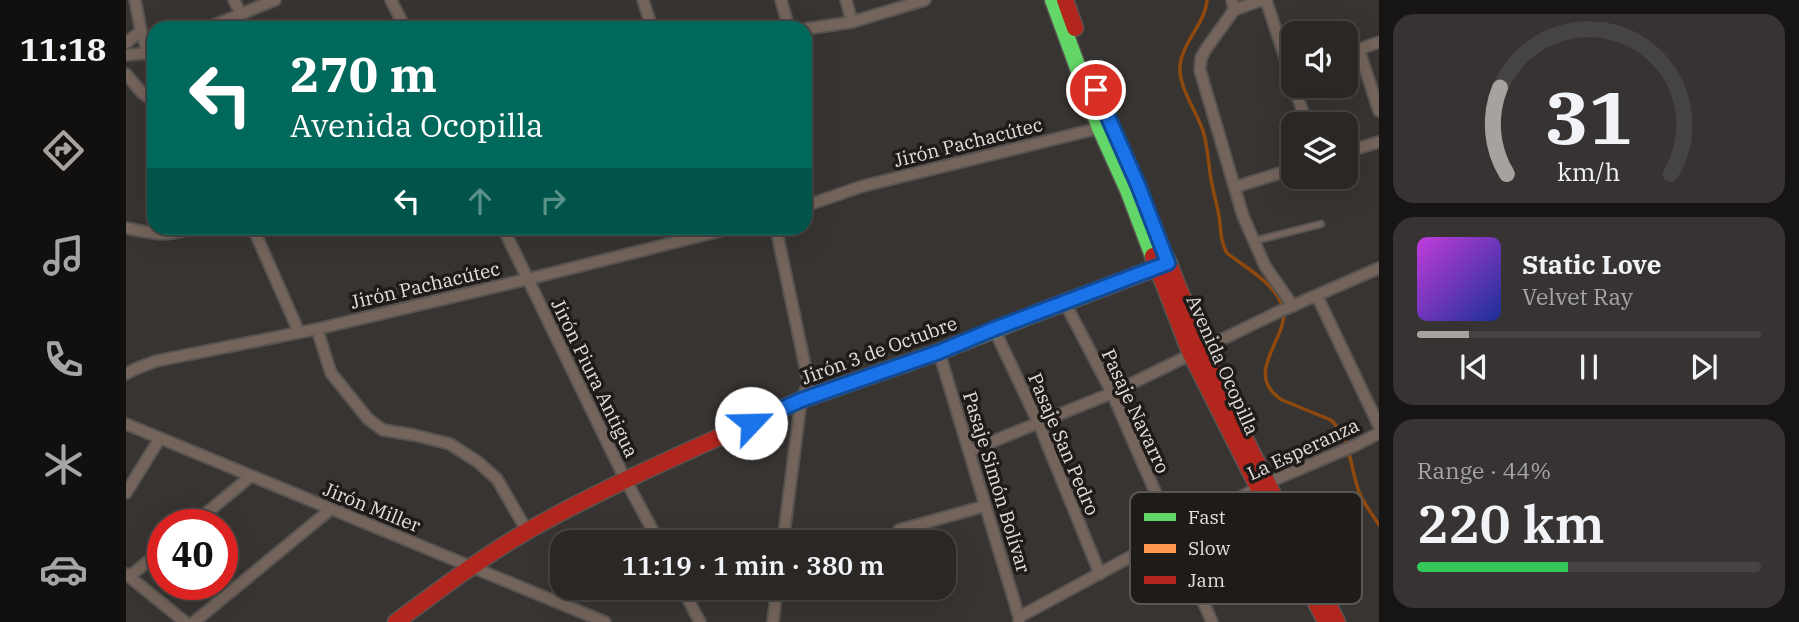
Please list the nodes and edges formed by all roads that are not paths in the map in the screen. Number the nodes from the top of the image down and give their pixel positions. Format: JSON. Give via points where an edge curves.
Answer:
{"nodes":[{"id":1,"x":135,"y":0,"type":"edge"},
{"id":2,"x":234,"y":0,"type":"edge"},
{"id":3,"x":275,"y":0,"type":"edge"},
{"id":4,"x":391,"y":0,"type":"edge"},
{"id":5,"x":643,"y":0,"type":"edge"},
{"id":6,"x":781,"y":0,"type":"edge"},
{"id":7,"x":846,"y":0,"type":"edge"},
{"id":8,"x":925,"y":0,"type":"edge"},
{"id":9,"x":1054,"y":0,"type":"edge"},
{"id":10,"x":1065,"y":0,"type":"edge"},
{"id":11,"x":1264,"y":0,"type":"edge"},
{"id":12,"x":1233,"y":5,"type":"edge"},
{"id":13,"x":241,"y":14,"type":"junction"},
{"id":14,"x":224,"y":21,"type":"edge"},
{"id":15,"x":402,"y":21,"type":"edge"},
{"id":16,"x":650,"y":21,"type":"edge"},
{"id":17,"x":787,"y":21,"type":"edge"},
{"id":18,"x":852,"y":22,"type":"junction"},
{"id":19,"x":812,"y":28,"type":"edge"},
{"id":20,"x":141,"y":31,"type":"junction"},
{"id":21,"x":1379,"y":42,"type":"edge"},
{"id":22,"x":126,"y":43,"type":"edge"},
{"id":23,"x":147,"y":44,"type":"edge"},
{"id":24,"x":1281,"y":45,"type":"edge"},
{"id":25,"x":1359,"y":50,"type":"joint"},
{"id":26,"x":147,"y":52,"type":"edge"},
{"id":27,"x":126,"y":55,"type":"edge"},
{"id":28,"x":126,"y":74,"type":"edge"},
{"id":29,"x":147,"y":96,"type":"edge"},
{"id":30,"x":1379,"y":111,"type":"edge"},
{"id":31,"x":1100,"y":128,"type":"junction"},
{"id":32,"x":1379,"y":142,"type":"edge"},
{"id":33,"x":1358,"y":148,"type":"edge"},
{"id":34,"x":1281,"y":173,"type":"edge"},
{"id":35,"x":1235,"y":187,"type":"junction"},
{"id":36,"x":812,"y":204,"type":"edge"},
{"id":37,"x":1321,"y":224,"type":"dead end"},
{"id":38,"x":126,"y":228,"type":"edge"},
{"id":39,"x":147,"y":232,"type":"edge"},
{"id":40,"x":256,"y":235,"type":"edge"},
{"id":41,"x":506,"y":235,"type":"edge"},
{"id":42,"x":704,"y":235,"type":"edge"},
{"id":43,"x":777,"y":235,"type":"edge"},
{"id":44,"x":1254,"y":242,"type":"junction"},
{"id":45,"x":1164,"y":265,"type":"junction"},
{"id":46,"x":1379,"y":268,"type":"edge"},
{"id":47,"x":528,"y":279,"type":"junction"},
{"id":48,"x":1317,"y":296,"type":"junction"},
{"id":49,"x":1065,"y":303,"type":"junction"},
{"id":50,"x":1293,"y":306,"type":"junction"},
{"id":51,"x":317,"y":329,"type":"junction"},
{"id":52,"x":994,"y":329,"type":"junction"},
{"id":53,"x":299,"y":332,"type":"junction"},
{"id":54,"x":1197,"y":351,"type":"junction"},
{"id":55,"x":939,"y":352,"type":"junction"},
{"id":56,"x":126,"y":374,"type":"edge"},
{"id":57,"x":1112,"y":393,"type":"junction"},
{"id":58,"x":801,"y":400,"type":"junction"},
{"id":59,"x":1038,"y":424,"type":"junction"},
{"id":60,"x":126,"y":425,"type":"edge"},
{"id":61,"x":1379,"y":426,"type":"edge"},
{"id":62,"x":1379,"y":433,"type":"edge"},
{"id":63,"x":160,"y":438,"type":"junction"},
{"id":64,"x":969,"y":451,"type":"junction"},
{"id":65,"x":251,"y":476,"type":"junction"},
{"id":66,"x":625,"y":479,"type":"junction"},
{"id":67,"x":1262,"y":486,"type":"junction"},
{"id":68,"x":1155,"y":492,"type":"edge"},
{"id":69,"x":1251,"y":492,"type":"edge"},
{"id":70,"x":1265,"y":492,"type":"edge"},
{"id":71,"x":1265,"y":492,"type":"edge"},
{"id":72,"x":126,"y":493,"type":"edge"},
{"id":73,"x":985,"y":506,"type":"junction"},
{"id":74,"x":211,"y":509,"type":"edge"},
{"id":75,"x":331,"y":509,"type":"junction"},
{"id":76,"x":653,"y":530,"type":"edge"},
{"id":77,"x":785,"y":530,"type":"edge"},
{"id":78,"x":899,"y":530,"type":"dead end"},
{"id":79,"x":527,"y":531,"type":"junction"},
{"id":80,"x":1130,"y":558,"type":"edge"},
{"id":81,"x":147,"y":561,"type":"edge"},
{"id":82,"x":471,"y":567,"type":"junction"},
{"id":83,"x":1100,"y":574,"type":"junction"},
{"id":84,"x":128,"y":575,"type":"edge"},
{"id":85,"x":689,"y":600,"type":"edge"},
{"id":86,"x":775,"y":600,"type":"edge"},
{"id":87,"x":1204,"y":604,"type":"edge"},
{"id":88,"x":1317,"y":604,"type":"edge"},
{"id":89,"x":1328,"y":604,"type":"edge"},
{"id":90,"x":1019,"y":620,"type":"edge"},
{"id":91,"x":186,"y":622,"type":"edge"},
{"id":92,"x":194,"y":622,"type":"edge"},
{"id":93,"x":396,"y":622,"type":"edge"},
{"id":94,"x":606,"y":622,"type":"edge"},
{"id":95,"x":700,"y":622,"type":"edge"},
{"id":96,"x":772,"y":622,"type":"edge"},
{"id":97,"x":1212,"y":622,"type":"edge"},
{"id":98,"x":1325,"y":622,"type":"edge"},
{"id":99,"x":1338,"y":622,"type":"edge"}],
"edges":[{"from":1,"to":20,"type":"street"},
{"from":2,"to":13,"type":"street"},
{"from":3,"to":13,"type":"street"},
{"from":4,"to":15,"type":"street"},
{"from":5,"to":16,"type":"street"},
{"from":6,"to":17,"type":"street"},
{"from":7,"to":18,"type":"street"},
{"from":8,"to":18,"type":"street"},
{"from":9,"to":31,"type":"street","name":"Avenida Ocopilla"},
{"from":10,"to":45,"type":"street","name":"Avenida Ocopilla","via":[[1103,108],[1138,185]]},
{"from":11,"to":12,"type":"street"},
{"from":11,"to":24,"type":"street"},
{"from":12,"to":35,"type":"street","via":[[1201,58],[1200,70]]},
{"from":13,"to":14,"type":"street"},
{"from":18,"to":19,"type":"street"},
{"from":20,"to":22,"type":"street"},
{"from":20,"to":23,"type":"street"},
{"from":21,"to":25,"type":"street"},
{"from":25,"to":30,"type":"street"},
{"from":26,"to":27,"type":"street"},
{"from":28,"to":29,"type":"street"},
{"from":31,"to":36,"type":"street","name":"Jirón Pachacútec","via":[[863,186]]},
{"from":31,"to":45,"type":"street","name":"Avenida Ocopilla"},
{"from":32,"to":33,"type":"street"},
{"from":34,"to":35,"type":"street"},
{"from":35,"to":44,"type":"street"},
{"from":37,"to":44,"type":"lane"},
{"from":38,"to":39,"type":"street"},
{"from":40,"to":53,"type":"street"},
{"from":41,"to":47,"type":"street","name":"Jirón Piura Antigua"},
{"from":42,"to":47,"type":"street","name":"Jirón Pachacútec"},
{"from":43,"to":58,"type":"street","via":[[807,380]]},
{"from":44,"to":50,"type":"street"},
{"from":45,"to":49,"type":"street","name":"Jirón 3 de Octubre"},
{"from":45,"to":54,"type":"street","name":"Avenida Ocopilla"},
{"from":46,"to":48,"type":"street"},
{"from":47,"to":51,"type":"street","name":"Jirón Pachacútec"},
{"from":47,"to":66,"type":"street","name":"Jirón Piura Antigua"},
{"from":48,"to":50,"type":"street"},
{"from":48,"to":61,"type":"street"},
{"from":49,"to":52,"type":"street","name":"Jirón 3 de Octubre"},
{"from":49,"to":57,"type":"street","name":"Pasaje Navarro"},
{"from":50,"to":54,"type":"street"},
{"from":51,"to":53,"type":"street","name":"Jirón Pachacútec"},
{"from":51,"to":79,"type":"street","via":[[331,373],[368,419],[383,430],[450,444],[478,462],[497,479]]},
{"from":52,"to":55,"type":"street","name":"Jirón 3 de Octubre"},
{"from":52,"to":59,"type":"street","name":"Pasaje San Pedro"},
{"from":53,"to":56,"type":"street","name":"Jirón Pachacútec","via":[[156,361]]},
{"from":54,"to":57,"type":"street"},
{"from":54,"to":67,"type":"street","name":"Avenida Ocopilla","via":[[1218,383]]},
{"from":55,"to":58,"type":"street","name":"Jirón 3 de Octubre"},
{"from":55,"to":64,"type":"street","name":"Pasaje Simón Bolívar"},
{"from":57,"to":59,"type":"street"},
{"from":57,"to":68,"type":"street","name":"Pasaje Navarro"},
{"from":58,"to":66,"type":"street","name":"Jirón 3 de Octubre"},
{"from":58,"to":77,"type":"street"},
{"from":59,"to":64,"type":"street"},
{"from":59,"to":83,"type":"street","name":"Pasaje San Pedro"},
{"from":60,"to":63,"type":"street","name":"Jirón Miller"},
{"from":62,"to":67,"type":"street","name":"La Esperanza"},
{"from":63,"to":65,"type":"street","name":"Jirón Miller"},
{"from":63,"to":72,"type":"street"},
{"from":64,"to":73,"type":"street","name":"Pasaje Simón Bolívar"},
{"from":65,"to":74,"type":"street"},
{"from":65,"to":75,"type":"street","name":"Jirón Miller"},
{"from":66,"to":76,"type":"street","name":"Jirón Piura Antigua"},
{"from":66,"to":79,"type":"street","name":"Jirón 3 de Octubre"},
{"from":67,"to":69,"type":"street","name":"La Esperanza"},
{"from":67,"to":70,"type":"street","name":"Avenida Ocopilla"},
{"from":67,"to":71,"type":"street","name":"Avenida Ocopilla"},
{"from":73,"to":78,"type":"street"},
{"from":73,"to":90,"type":"street","name":"Pasaje Simón Bolívar"},
{"from":75,"to":82,"type":"street","name":"Jirón Miller"},
{"from":75,"to":92,"type":"street"},
{"from":79,"to":82,"type":"street","name":"Jirón 3 de Octubre"},
{"from":80,"to":83,"type":"street","name":"La Esperanza"},
{"from":81,"to":84,"type":"street"},
{"from":82,"to":93,"type":"street","name":"Jirón 3 de Octubre"},
{"from":82,"to":94,"type":"street","name":"Jirón Miller"},
{"from":83,"to":90,"type":"street","name":"La Esperanza"},
{"from":84,"to":91,"type":"street"},
{"from":85,"to":95,"type":"street"},
{"from":86,"to":96,"type":"street"},
{"from":87,"to":97,"type":"street","name":"Pasaje Navarro"},
{"from":88,"to":98,"type":"street","name":"Avenida Ocopilla"},
{"from":89,"to":99,"type":"street","name":"Avenida Ocopilla"}]}
